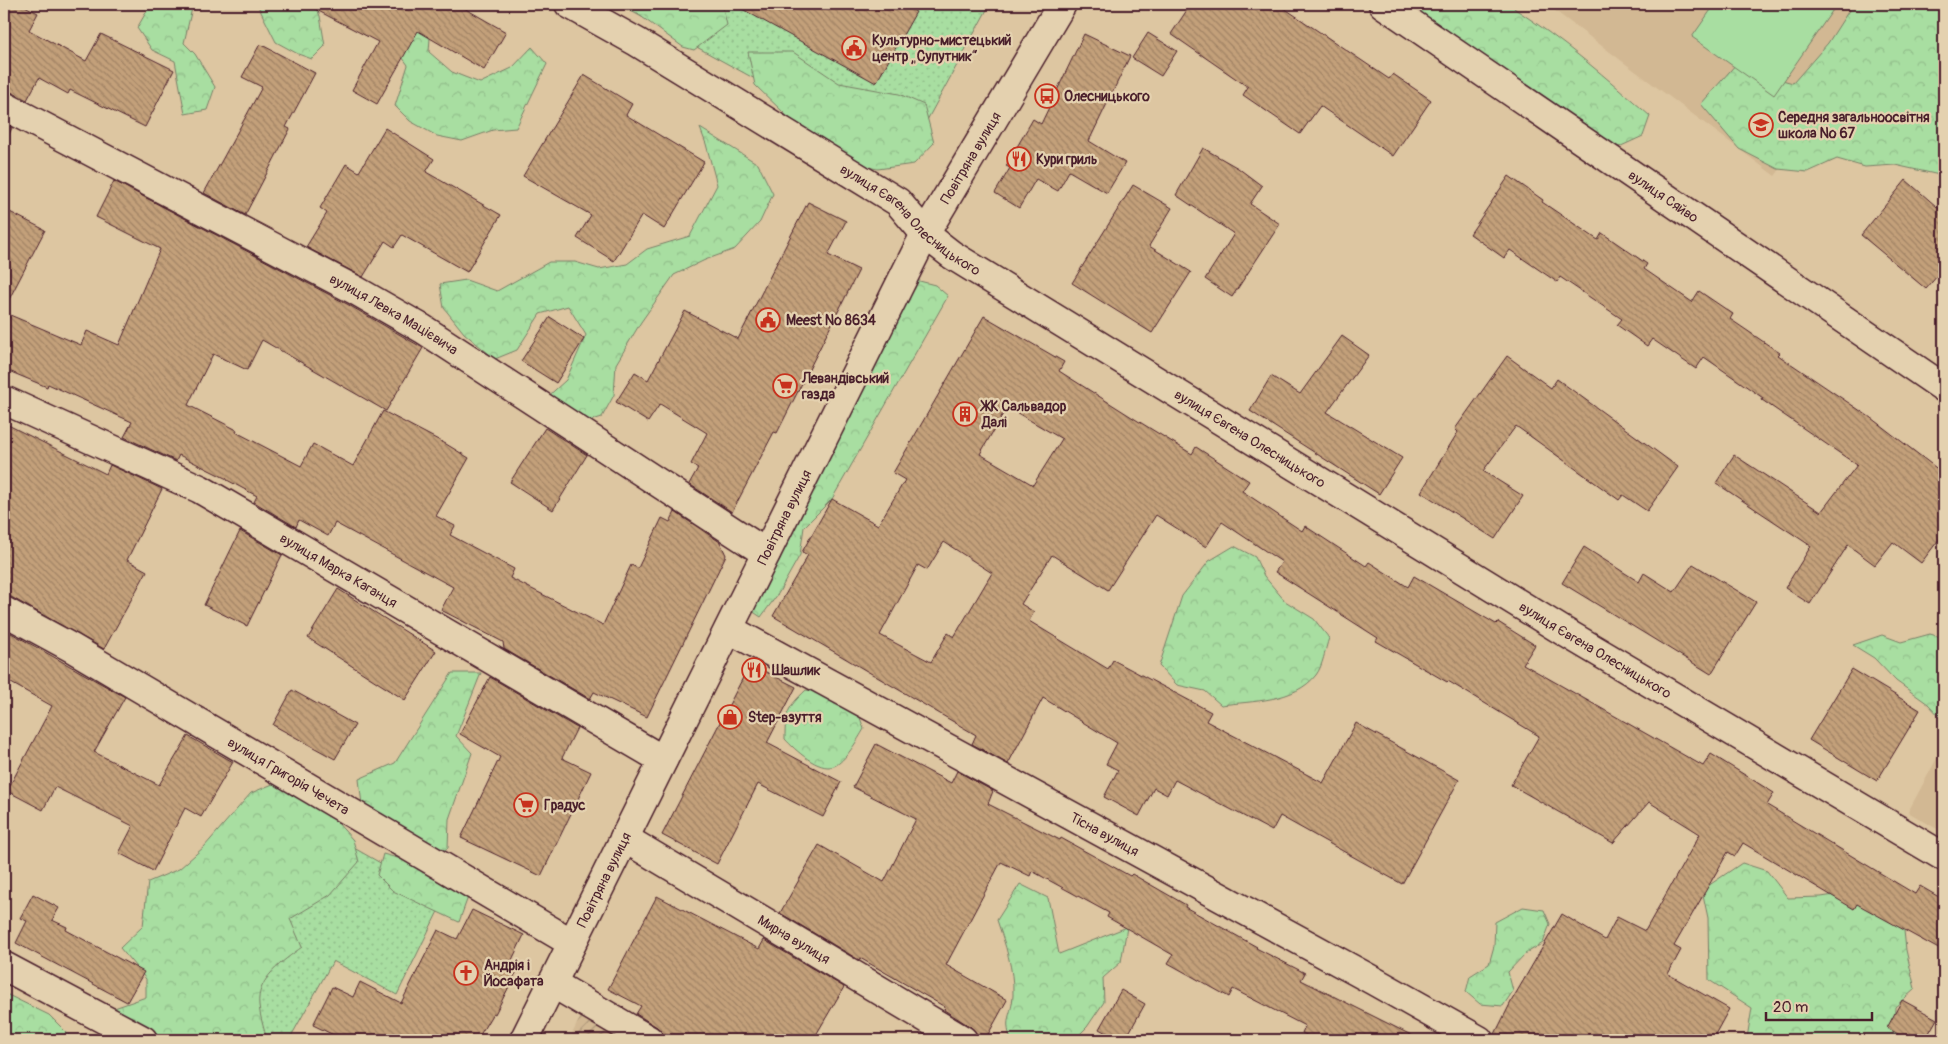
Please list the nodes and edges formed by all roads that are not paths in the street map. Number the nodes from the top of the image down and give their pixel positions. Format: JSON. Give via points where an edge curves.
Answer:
{"nodes":[{"id":1,"x":570,"y":4,"type":"edge"},
{"id":2,"x":1062,"y":4,"type":"edge"},
{"id":3,"x":1383,"y":4,"type":"edge"},
{"id":4,"x":4,"y":106,"type":"edge"},
{"id":5,"x":925,"y":234,"type":"junction"},
{"id":6,"x":1944,"y":388,"type":"edge"},
{"id":7,"x":4,"y":400,"type":"edge"},
{"id":8,"x":766,"y":553,"type":"junction"},
{"id":9,"x":4,"y":611,"type":"edge"},
{"id":10,"x":729,"y":628,"type":"junction"},
{"id":11,"x":663,"y":760,"type":"junction"},
{"id":12,"x":624,"y":838,"type":"junction"},
{"id":13,"x":1944,"y":857,"type":"edge"},
{"id":14,"x":572,"y":944,"type":"junction"},
{"id":15,"x":4,"y":966,"type":"edge"},
{"id":16,"x":552,"y":982,"type":"junction"},
{"id":17,"x":142,"y":1040,"type":"edge"},
{"id":18,"x":524,"y":1040,"type":"edge"},
{"id":19,"x":649,"y":1040,"type":"edge"},
{"id":20,"x":963,"y":1040,"type":"edge"},
{"id":21,"x":1479,"y":1040,"type":"edge"}],
"edges":[{"from":1,"to":5,"type":"street","name":"вулиця Євгена Олесницького","via":[[898,202]]},
{"from":2,"to":5,"type":"street","name":"Повітряна вулиця"},
{"from":3,"to":6,"type":"street","name":"вулиця Сяйво"},
{"from":4,"to":8,"type":"street","name":"вулиця Левка Мацієвича","via":[[423,329]]},
{"from":5,"to":8,"type":"street","name":"Повітряна вулиця"},
{"from":5,"to":13,"type":"street","name":"вулиця Євгена Олесницького","via":[[952,255],[1563,631]]},
{"from":7,"to":11,"type":"street","name":"вулиця Марка Каганця","via":[[200,489]]},
{"from":8,"to":10,"type":"street","name":"Повітряна вулиця"},
{"from":9,"to":14,"type":"street","name":"вулиця Григорія Чечета"},
{"from":10,"to":11,"type":"street","name":"Повітряна вулиця"},
{"from":10,"to":21,"type":"street","name":"Тісна вулиця"},
{"from":11,"to":12,"type":"street","name":"Повітряна вулиця"},
{"from":12,"to":14,"type":"street","name":"Повітряна вулиця"},
{"from":12,"to":20,"type":"street","name":"Мирна вулиця"},
{"from":14,"to":16,"type":"street","name":"Повітряна вулиця"},
{"from":15,"to":17,"type":"street"},
{"from":16,"to":18,"type":"street","name":"Повітряна вулиця"},
{"from":16,"to":19,"type":"street"}]}
